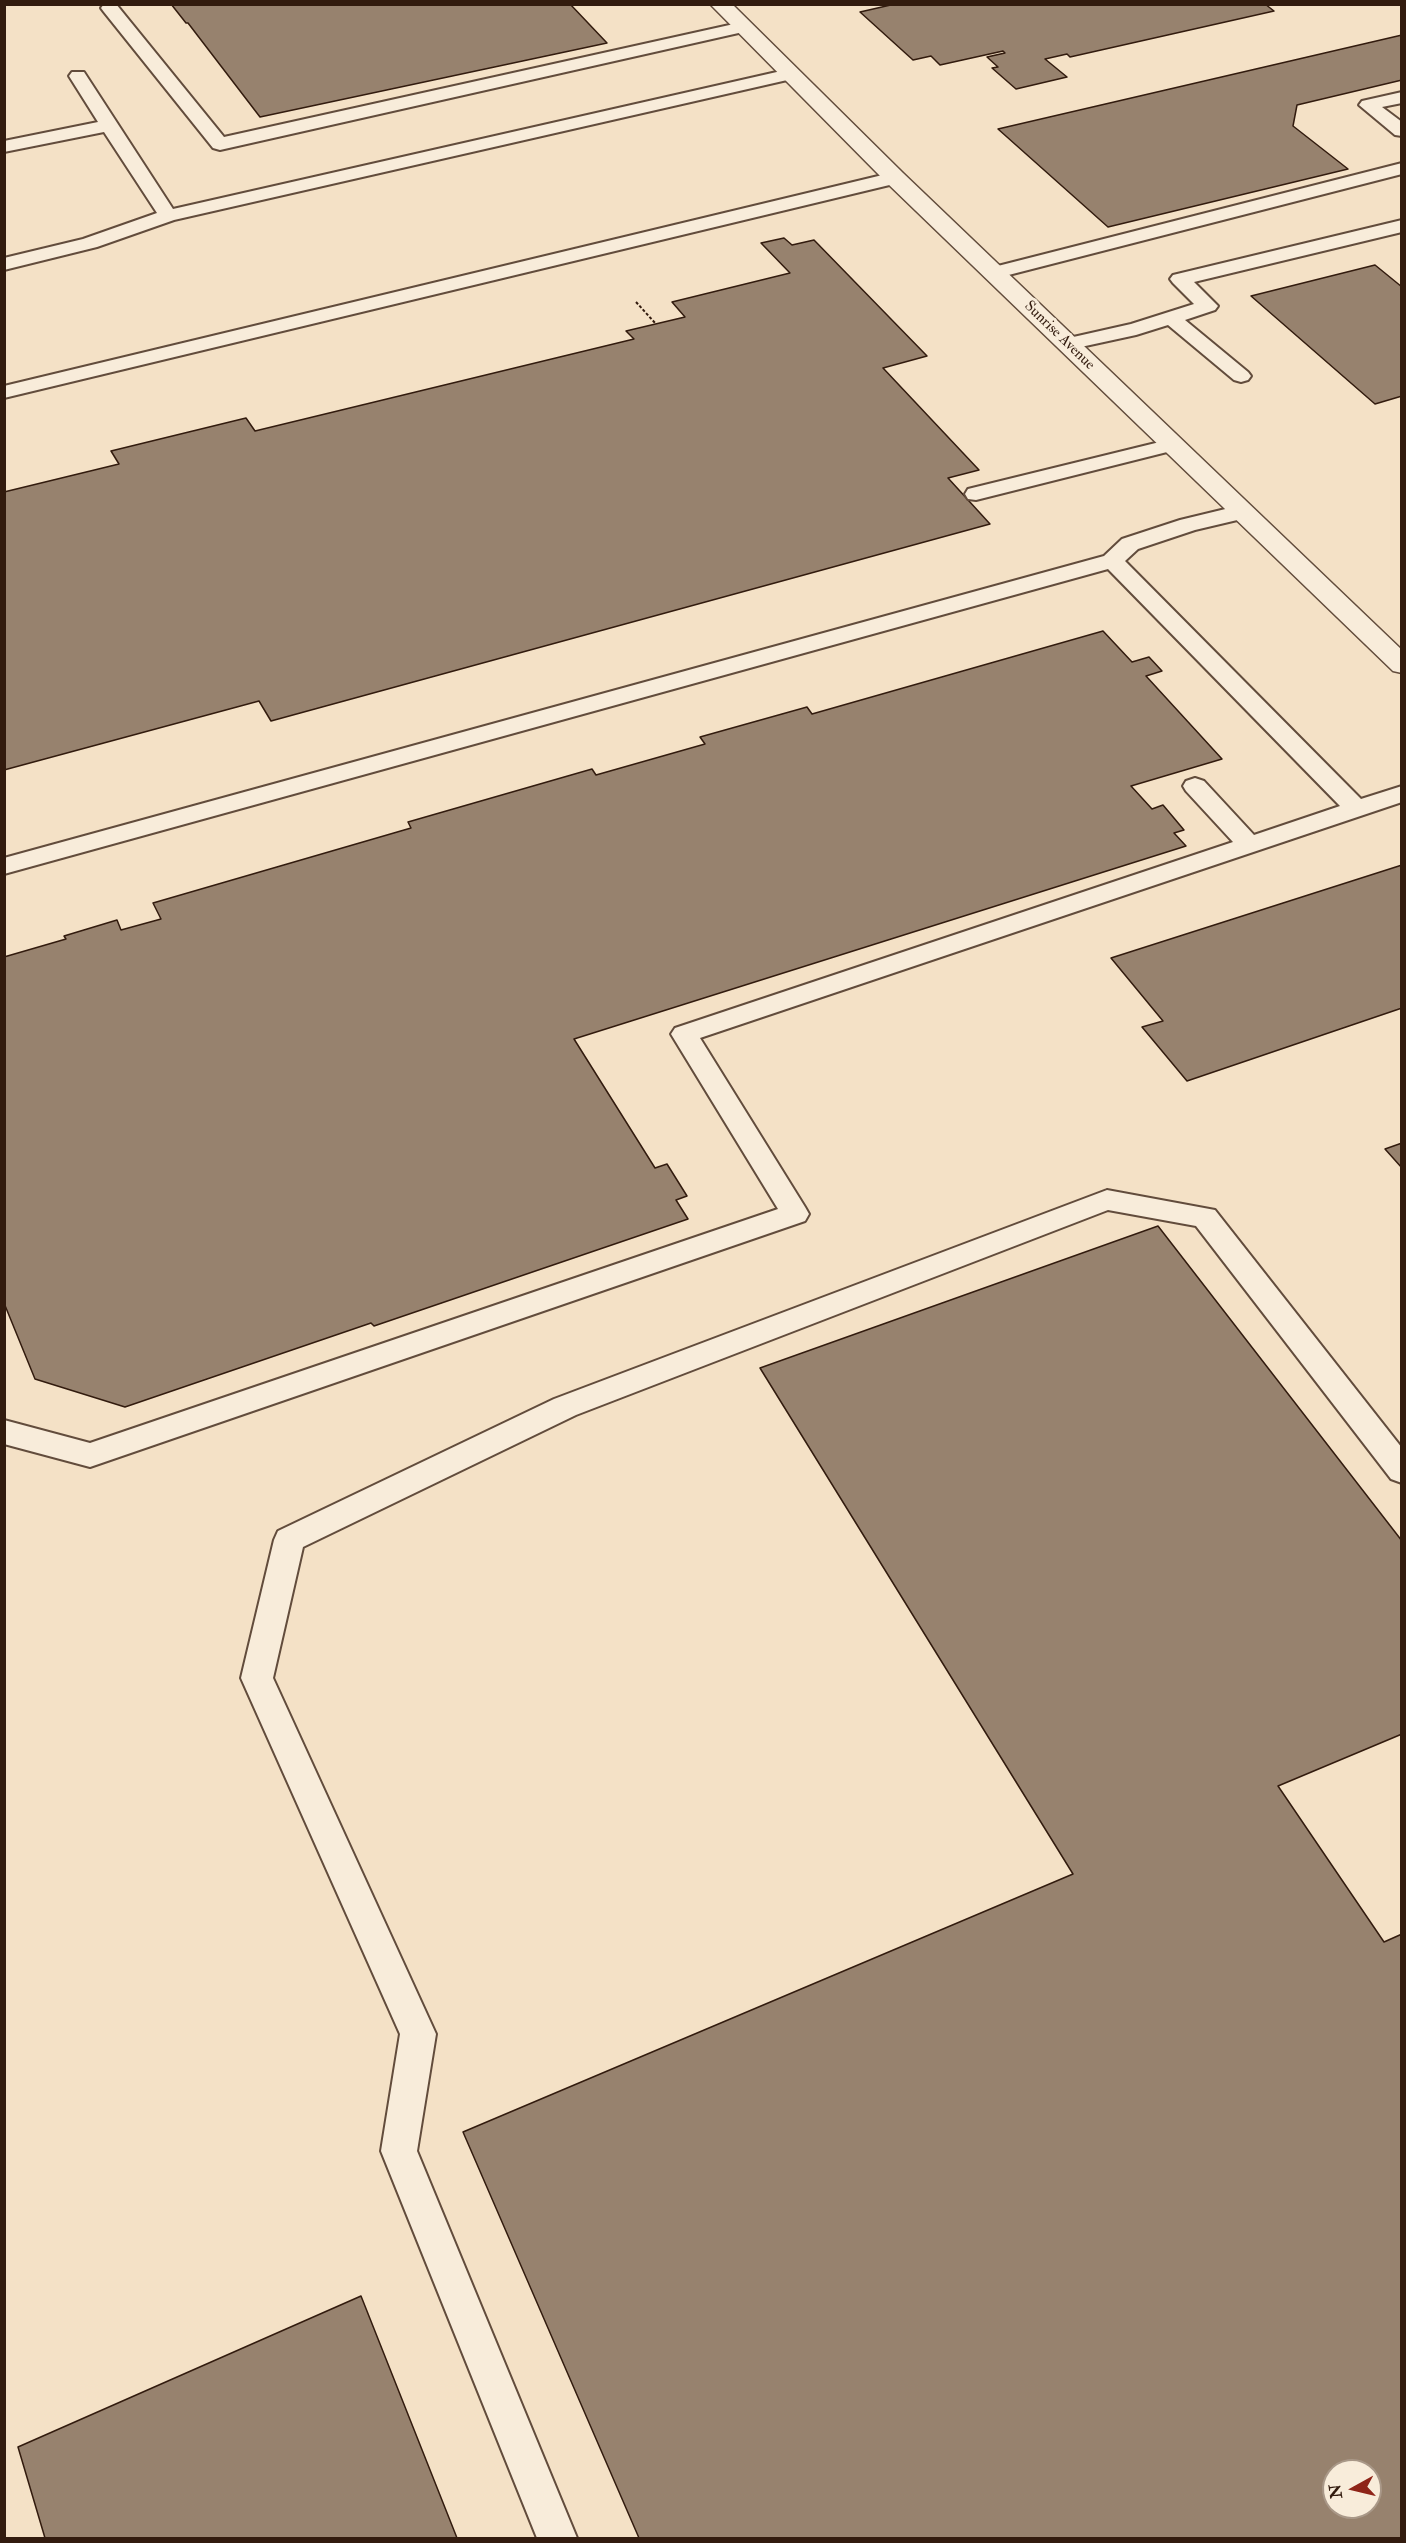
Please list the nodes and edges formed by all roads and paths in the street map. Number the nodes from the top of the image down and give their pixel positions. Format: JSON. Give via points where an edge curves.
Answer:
{"nodes":[{"id":1,"x":722,"y":5,"type":"edge"},
{"id":2,"x":110,"y":8,"type":"dead end"},
{"id":3,"x":743,"y":27,"type":"junction"},
{"id":4,"x":790,"y":74,"type":"junction"},
{"id":5,"x":78,"y":76,"type":"dead end"},
{"id":6,"x":1401,"y":98,"type":"edge"},
{"id":7,"x":109,"y":124,"type":"junction"},
{"id":8,"x":1401,"y":131,"type":"edge"},
{"id":9,"x":4,"y":147,"type":"edge"},
{"id":10,"x":1401,"y":168,"type":"edge"},
{"id":11,"x":895,"y":178,"type":"junction"},
{"id":12,"x":168,"y":216,"type":"junction"},
{"id":13,"x":1401,"y":226,"type":"edge"},
{"id":14,"x":4,"y":264,"type":"edge"},
{"id":15,"x":993,"y":273,"type":"junction"},
{"id":16,"x":636,"y":302,"type":"dead end"},
{"id":17,"x":1171,"y":318,"type":"junction"},
{"id":18,"x":656,"y":324,"type":"dead end"},
{"id":19,"x":1067,"y":344,"type":"junction"},
{"id":20,"x":1241,"y":376,"type":"dead end"},
{"id":21,"x":4,"y":393,"type":"edge"},
{"id":22,"x":1172,"y":445,"type":"junction"},
{"id":23,"x":976,"y":494,"type":"dead end"},
{"id":24,"x":1242,"y":512,"type":"junction"},
{"id":25,"x":1112,"y":561,"type":"junction"},
{"id":26,"x":1401,"y":665,"type":"edge"},
{"id":27,"x":1195,"y":786,"type":"dead end"},
{"id":28,"x":1401,"y":794,"type":"edge"},
{"id":29,"x":1357,"y":809,"type":"junction"},
{"id":30,"x":1250,"y":845,"type":"junction"},
{"id":31,"x":4,"y":866,"type":"edge"},
{"id":32,"x":4,"y":1432,"type":"edge"},
{"id":33,"x":1401,"y":1471,"type":"edge"},
{"id":34,"x":556,"y":2538,"type":"edge"}],
"edges":[{"from":1,"to":3,"type":"street","name":"Sunrise Avenue"},
{"from":2,"to":3,"type":"lane","via":[[220,144]]},
{"from":3,"to":4,"type":"street","name":"Sunrise Avenue"},
{"from":4,"to":11,"type":"street","name":"Sunrise Avenue"},
{"from":4,"to":12,"type":"lane"},
{"from":5,"to":7,"type":"lane"},
{"from":6,"to":8,"type":"lane","via":[[1368,105]]},
{"from":7,"to":9,"type":"lane"},
{"from":7,"to":12,"type":"lane"},
{"from":10,"to":15,"type":"lane"},
{"from":11,"to":15,"type":"street","name":"Sunrise Avenue"},
{"from":11,"to":21,"type":"lane"},
{"from":12,"to":14,"type":"lane","via":[[90,243]]},
{"from":13,"to":17,"type":"lane","via":[[1180,279],[1208,306]]},
{"from":15,"to":19,"type":"street","name":"Sunrise Avenue"},
{"from":16,"to":18,"type":"path"},
{"from":17,"to":19,"type":"lane"},
{"from":17,"to":20,"type":"lane"},
{"from":19,"to":22,"type":"street","name":"Sunrise Avenue"},
{"from":22,"to":23,"type":"lane"},
{"from":22,"to":24,"type":"street","name":"Sunrise Avenue"},
{"from":24,"to":25,"type":"lane","via":[[1130,544]]},
{"from":24,"to":26,"type":"street","name":"Sunrise Avenue"},
{"from":25,"to":29,"type":"lane"},
{"from":25,"to":31,"type":"lane"},
{"from":27,"to":30,"type":"lane"},
{"from":28,"to":29,"type":"lane"},
{"from":29,"to":30,"type":"lane"},
{"from":30,"to":32,"type":"lane","via":[[684,1034],[795,1214],[90,1455]]},
{"from":33,"to":34,"type":"lane","via":[[1205,1217],[1107,1200],[565,1407],[289,1540],[257,1678],[418,2034],[399,2151]]}]}
